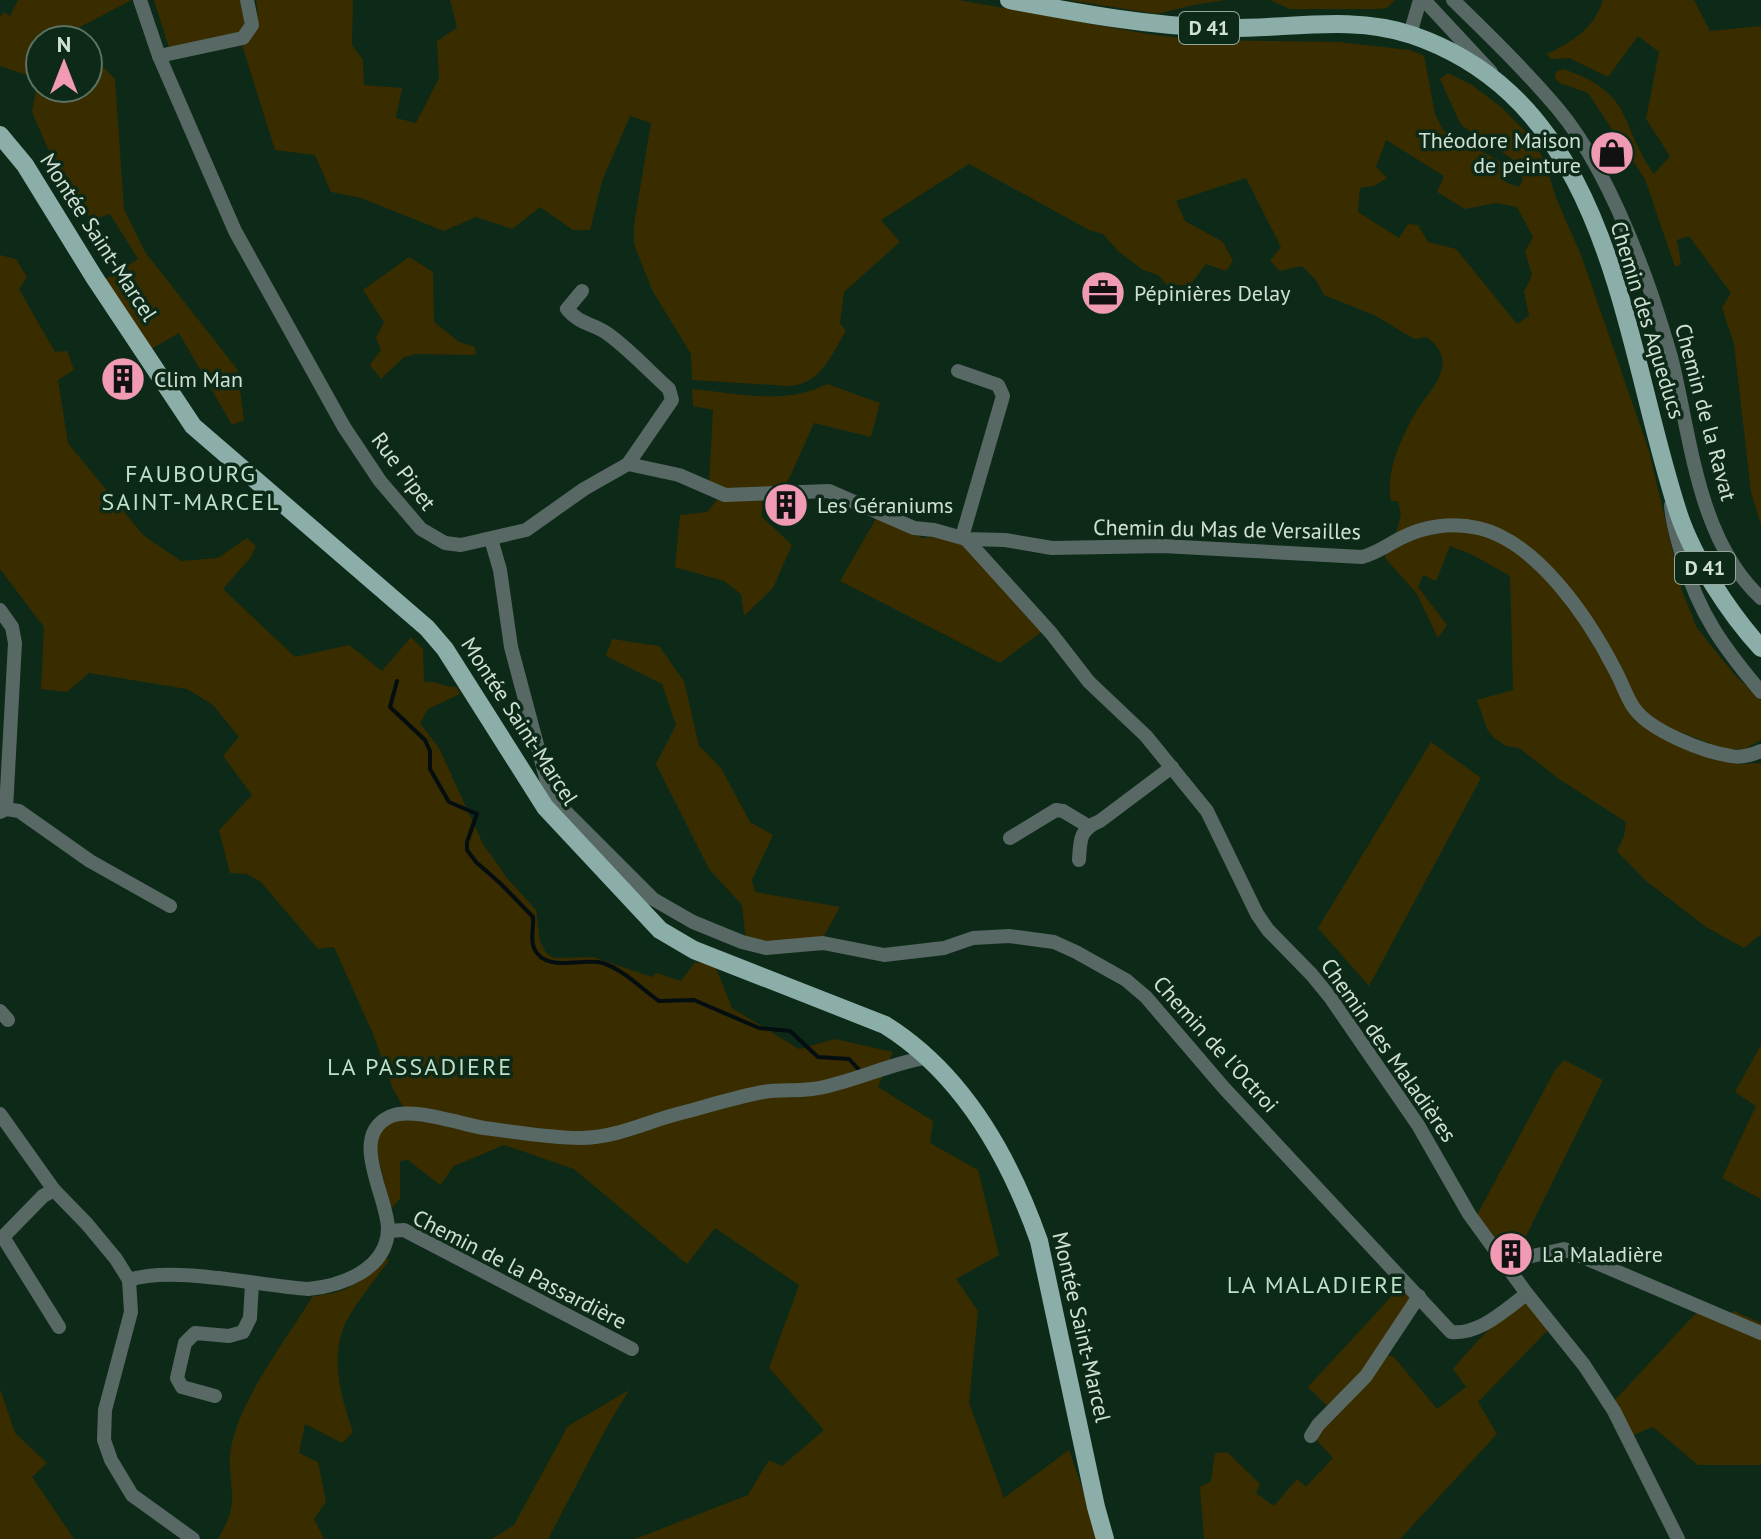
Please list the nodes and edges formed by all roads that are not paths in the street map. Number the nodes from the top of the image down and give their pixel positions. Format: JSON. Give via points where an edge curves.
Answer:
{"nodes":[{"id":1,"x":140,"y":0,"type":"edge"},
{"id":2,"x":247,"y":0,"type":"edge"},
{"id":3,"x":1009,"y":0,"type":"edge"},
{"id":4,"x":1422,"y":0,"type":"edge"},
{"id":5,"x":1453,"y":0,"type":"edge"},
{"id":6,"x":1410,"y":34,"type":"junction"},
{"id":7,"x":159,"y":56,"type":"junction"},
{"id":8,"x":1502,"y":84,"type":"junction"},
{"id":9,"x":0,"y":135,"type":"edge"},
{"id":10,"x":582,"y":291,"type":"dead end"},
{"id":11,"x":958,"y":371,"type":"dead end"},
{"id":12,"x":628,"y":464,"type":"junction"},
{"id":13,"x":1668,"y":476,"type":"junction"},
{"id":14,"x":964,"y":538,"type":"junction"},
{"id":15,"x":491,"y":539,"type":"junction"},
{"id":16,"x":1761,"y":598,"type":"edge"},
{"id":17,"x":0,"y":610,"type":"edge"},
{"id":18,"x":1761,"y":648,"type":"edge"},
{"id":19,"x":1761,"y":692,"type":"edge"},
{"id":20,"x":1761,"y":751,"type":"edge"},
{"id":21,"x":1740,"y":757,"type":"junction"},
{"id":22,"x":1761,"y":759,"type":"edge"},
{"id":23,"x":1172,"y":767,"type":"junction"},
{"id":24,"x":3,"y":811,"type":"edge"},
{"id":25,"x":557,"y":813,"type":"junction"},
{"id":26,"x":1088,"y":826,"type":"junction"},
{"id":27,"x":1010,"y":838,"type":"dead end"},
{"id":28,"x":1079,"y":860,"type":"dead end"},
{"id":29,"x":170,"y":906,"type":"dead end"},
{"id":30,"x":929,"y":1057,"type":"junction"},
{"id":31,"x":0,"y":1114,"type":"edge"},
{"id":32,"x":54,"y":1190,"type":"junction"},
{"id":33,"x":388,"y":1231,"type":"junction"},
{"id":34,"x":2,"y":1237,"type":"edge"},
{"id":35,"x":1507,"y":1266,"type":"junction"},
{"id":36,"x":129,"y":1280,"type":"junction"},
{"id":37,"x":252,"y":1284,"type":"junction"},
{"id":38,"x":1527,"y":1294,"type":"junction"},
{"id":39,"x":1419,"y":1296,"type":"junction"},
{"id":40,"x":59,"y":1327,"type":"dead end"},
{"id":41,"x":1761,"y":1333,"type":"edge"},
{"id":42,"x":632,"y":1349,"type":"dead end"},
{"id":43,"x":215,"y":1396,"type":"dead end"},
{"id":44,"x":1311,"y":1436,"type":"dead end"},
{"id":45,"x":193,"y":1539,"type":"edge"},
{"id":46,"x":1105,"y":1539,"type":"edge"},
{"id":47,"x":1678,"y":1539,"type":"edge"}],
"edges":[{"from":1,"to":7,"type":"street","name":"Rue Pipet"},
{"from":2,"to":7,"type":"street","via":[[252,25],[243,38]]},
{"from":3,"to":6,"type":"main road","name":"Chemin des Aqueducs","number":"D 41","via":[[1155,24],[1365,25]]},
{"from":4,"to":6,"type":"street"},
{"from":4,"to":8,"type":"street"},
{"from":5,"to":16,"type":"street","name":"Chemin de la Ravat","via":[[1559,111],[1596,167],[1654,303],[1704,499],[1729,558]]},
{"from":6,"to":8,"type":"main road","name":"Chemin des Aqueducs","number":"D 41"},
{"from":7,"to":15,"type":"street","name":"Rue Pipet","via":[[235,231],[344,427],[380,481],[431,536],[454,544]]},
{"from":8,"to":13,"type":"main road","name":"Chemin des Aqueducs","number":"D 41","via":[[1553,146],[1581,192],[1606,250]]},
{"from":9,"to":25,"type":"main road","name":"Montée Saint-Marcel","via":[[25,165],[193,426],[427,628]]},
{"from":10,"to":12,"type":"street","via":[[569,312],[615,339],[669,389],[672,400]]},
{"from":11,"to":14,"type":"street","via":[[998,385],[1003,396]]},
{"from":12,"to":14,"type":"street","via":[[679,475],[725,495],[829,491],[914,528]]},
{"from":12,"to":15,"type":"street","name":"Rue Pipet","via":[[526,530]]},
{"from":13,"to":18,"type":"main road","name":"Chemin des Aqueducs","number":"D 41","via":[[1698,556]]},
{"from":13,"to":19,"type":"street","via":[[1672,522],[1698,601],[1715,635]]},
{"from":14,"to":21,"type":"street","name":"Chemin du Mas de Versailles","via":[[1052,548],[1163,546],[1362,557],[1404,536],[1444,525],[1479,528],[1520,548],[1564,592],[1600,644],[1634,709],[1685,741]]},
{"from":14,"to":23,"type":"street","name":"Chemin des Maladières","via":[[1089,682]]},
{"from":15,"to":25,"type":"street","name":"Chemin de l'Octroi","via":[[511,647]]},
{"from":17,"to":24,"type":"street","via":[[15,643]]},
{"from":20,"to":21,"type":"street"},
{"from":21,"to":22,"type":"street","name":"Chemin du Mas de Versailles"},
{"from":23,"to":26,"type":"street"},
{"from":23,"to":35,"type":"street","name":"Chemin des Maladières","via":[[1207,811],[1257,914],[1330,997]]},
{"from":24,"to":29,"type":"street","via":[[19,811],[90,861]]},
{"from":25,"to":30,"type":"main road","name":"Montée Saint-Marcel","via":[[642,913],[677,942],[885,1025]]},
{"from":25,"to":39,"type":"street","name":"Chemin de l'Octroi","via":[[653,899],[742,942],[766,948],[823,943],[884,955],[1009,936],[1054,942],[1126,980]]},
{"from":26,"to":27,"type":"street","via":[[1056,810]]},
{"from":26,"to":28,"type":"street"},
{"from":30,"to":33,"type":"street","name":"Chemin de la Passardière","via":[[833,1085],[762,1093],[584,1138],[400,1113],[381,1121],[370,1147]]},
{"from":30,"to":46,"type":"main road","name":"Montée Saint-Marcel","via":[[976,1113],[1034,1226]]},
{"from":31,"to":32,"type":"street"},
{"from":32,"to":34,"type":"street"},
{"from":32,"to":36,"type":"street"},
{"from":33,"to":37,"type":"street","name":"Chemin de la Passardière","via":[[373,1262],[339,1284],[308,1289]]},
{"from":33,"to":42,"type":"street","name":"Chemin de la Passardière","via":[[404,1230]]},
{"from":34,"to":40,"type":"street"},
{"from":35,"to":38,"type":"street","name":"Chemin des Maladières"},
{"from":35,"to":41,"type":"street","via":[[1564,1249]]},
{"from":36,"to":37,"type":"street","name":"Chemin de la Passardière","via":[[178,1275]]},
{"from":36,"to":45,"type":"street","via":[[131,1312],[105,1410],[104,1440],[132,1495]]},
{"from":37,"to":43,"type":"street","via":[[250,1318],[243,1332],[195,1333],[185,1343],[179,1383]]},
{"from":38,"to":39,"type":"street","name":"Chemin de l'Octroi","via":[[1462,1333],[1451,1332]]},
{"from":38,"to":47,"type":"street","name":"Chemin des Maladières","via":[[1614,1411]]},
{"from":39,"to":44,"type":"street","via":[[1373,1366]]}]}
